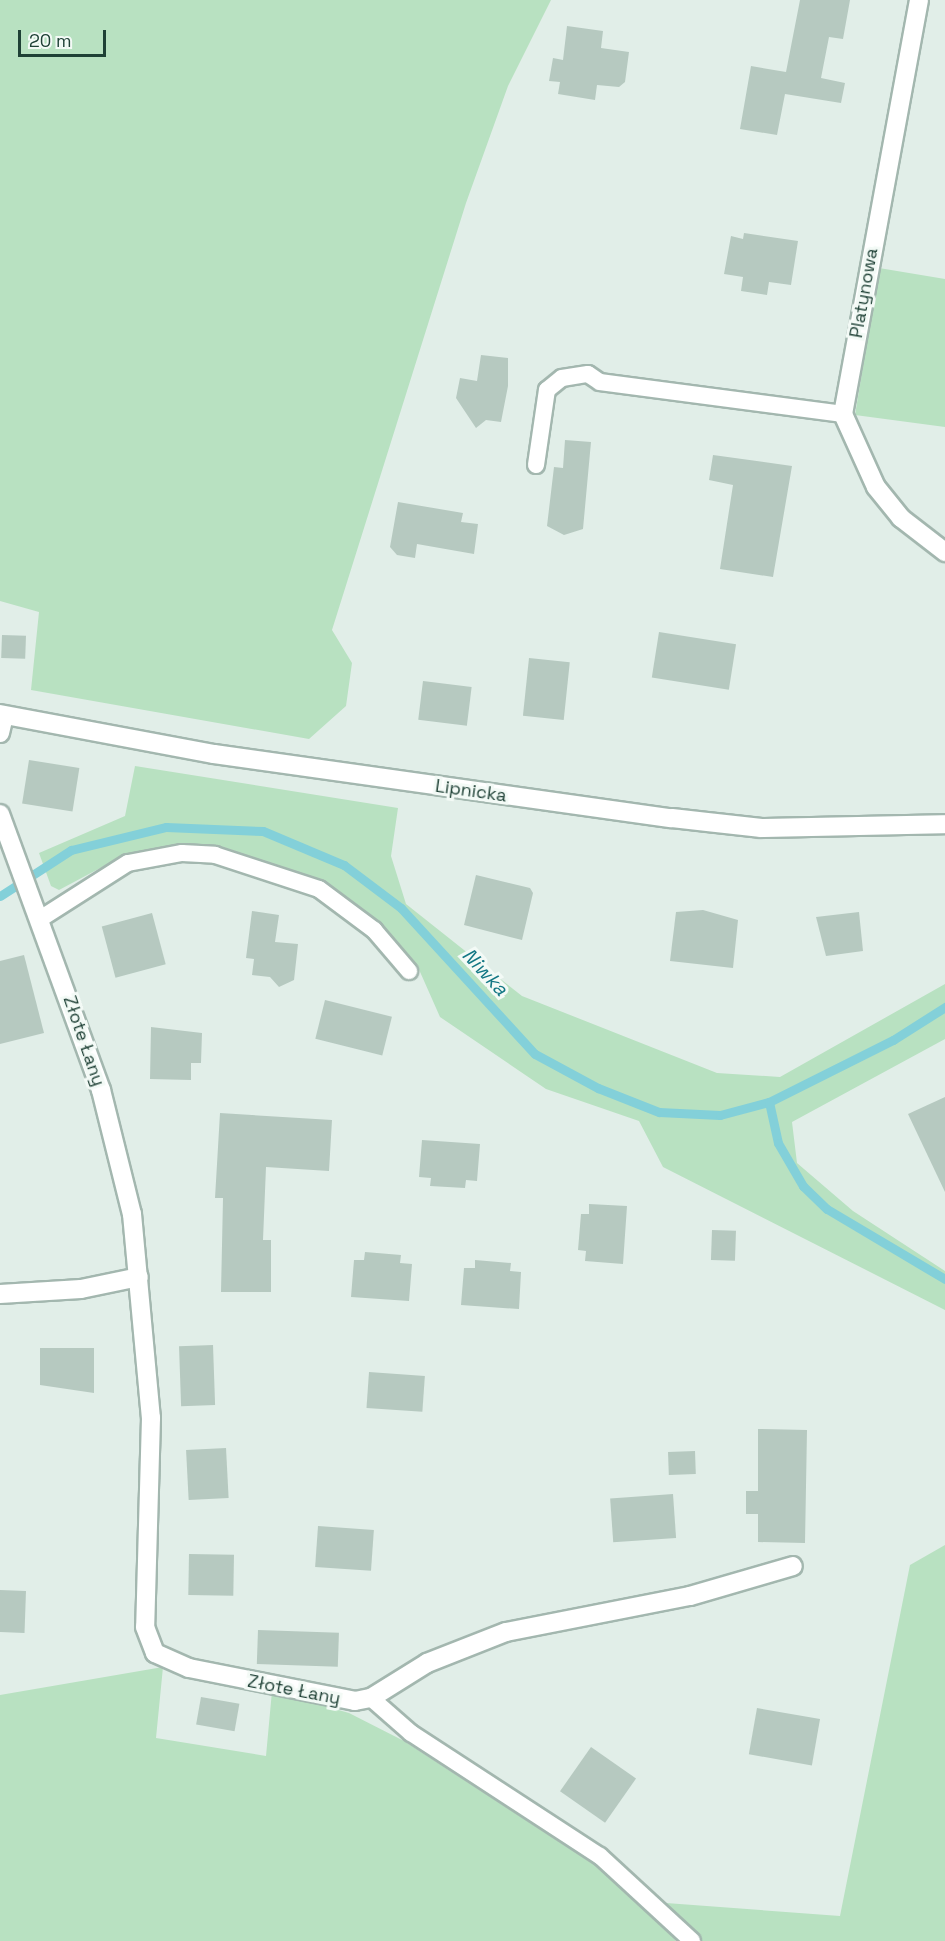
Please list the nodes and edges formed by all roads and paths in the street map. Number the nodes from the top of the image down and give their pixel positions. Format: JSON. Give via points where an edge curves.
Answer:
{"nodes":[{"id":1,"x":919,"y":0,"type":"edge"},
{"id":2,"x":843,"y":414,"type":"junction"},
{"id":3,"x":536,"y":465,"type":"dead end"},
{"id":4,"x":945,"y":552,"type":"edge"},
{"id":5,"x":2,"y":715,"type":"edge"},
{"id":6,"x":0,"y":734,"type":"edge"},
{"id":7,"x":0,"y":814,"type":"edge"},
{"id":8,"x":945,"y":824,"type":"edge"},
{"id":9,"x":37,"y":912,"type":"junction"},
{"id":10,"x":409,"y":970,"type":"dead end"},
{"id":11,"x":139,"y":1277,"type":"junction"},
{"id":12,"x":0,"y":1294,"type":"edge"},
{"id":13,"x":793,"y":1566,"type":"dead end"},
{"id":14,"x":371,"y":1698,"type":"junction"},
{"id":15,"x":692,"y":1941,"type":"edge"}],
"edges":[{"from":1,"to":2,"type":"street","name":"Platynowa"},
{"from":2,"to":3,"type":"lane","via":[[600,382],[588,374],[571,377],[547,390]]},
{"from":2,"to":4,"type":"street","via":[[876,487],[901,518]]},
{"from":5,"to":6,"type":"street"},
{"from":5,"to":8,"type":"street","name":"Lipnicka","via":[[214,754],[672,818],[761,828]]},
{"from":7,"to":9,"type":"street","name":"Złote Łany"},
{"from":9,"to":10,"type":"lane","via":[[128,863],[182,853],[215,855],[319,889],[374,930]]},
{"from":9,"to":11,"type":"street","name":"Złote Łany","via":[[101,1090],[132,1214]]},
{"from":11,"to":12,"type":"street","via":[[81,1289]]},
{"from":11,"to":14,"type":"street","name":"Złote Łany","via":[[151,1418],[145,1627],[155,1653],[189,1668],[322,1697]]},
{"from":13,"to":14,"type":"street","via":[[690,1596],[506,1632],[427,1663]]},
{"from":14,"to":15,"type":"lane","via":[[411,1733],[600,1856]]}]}
